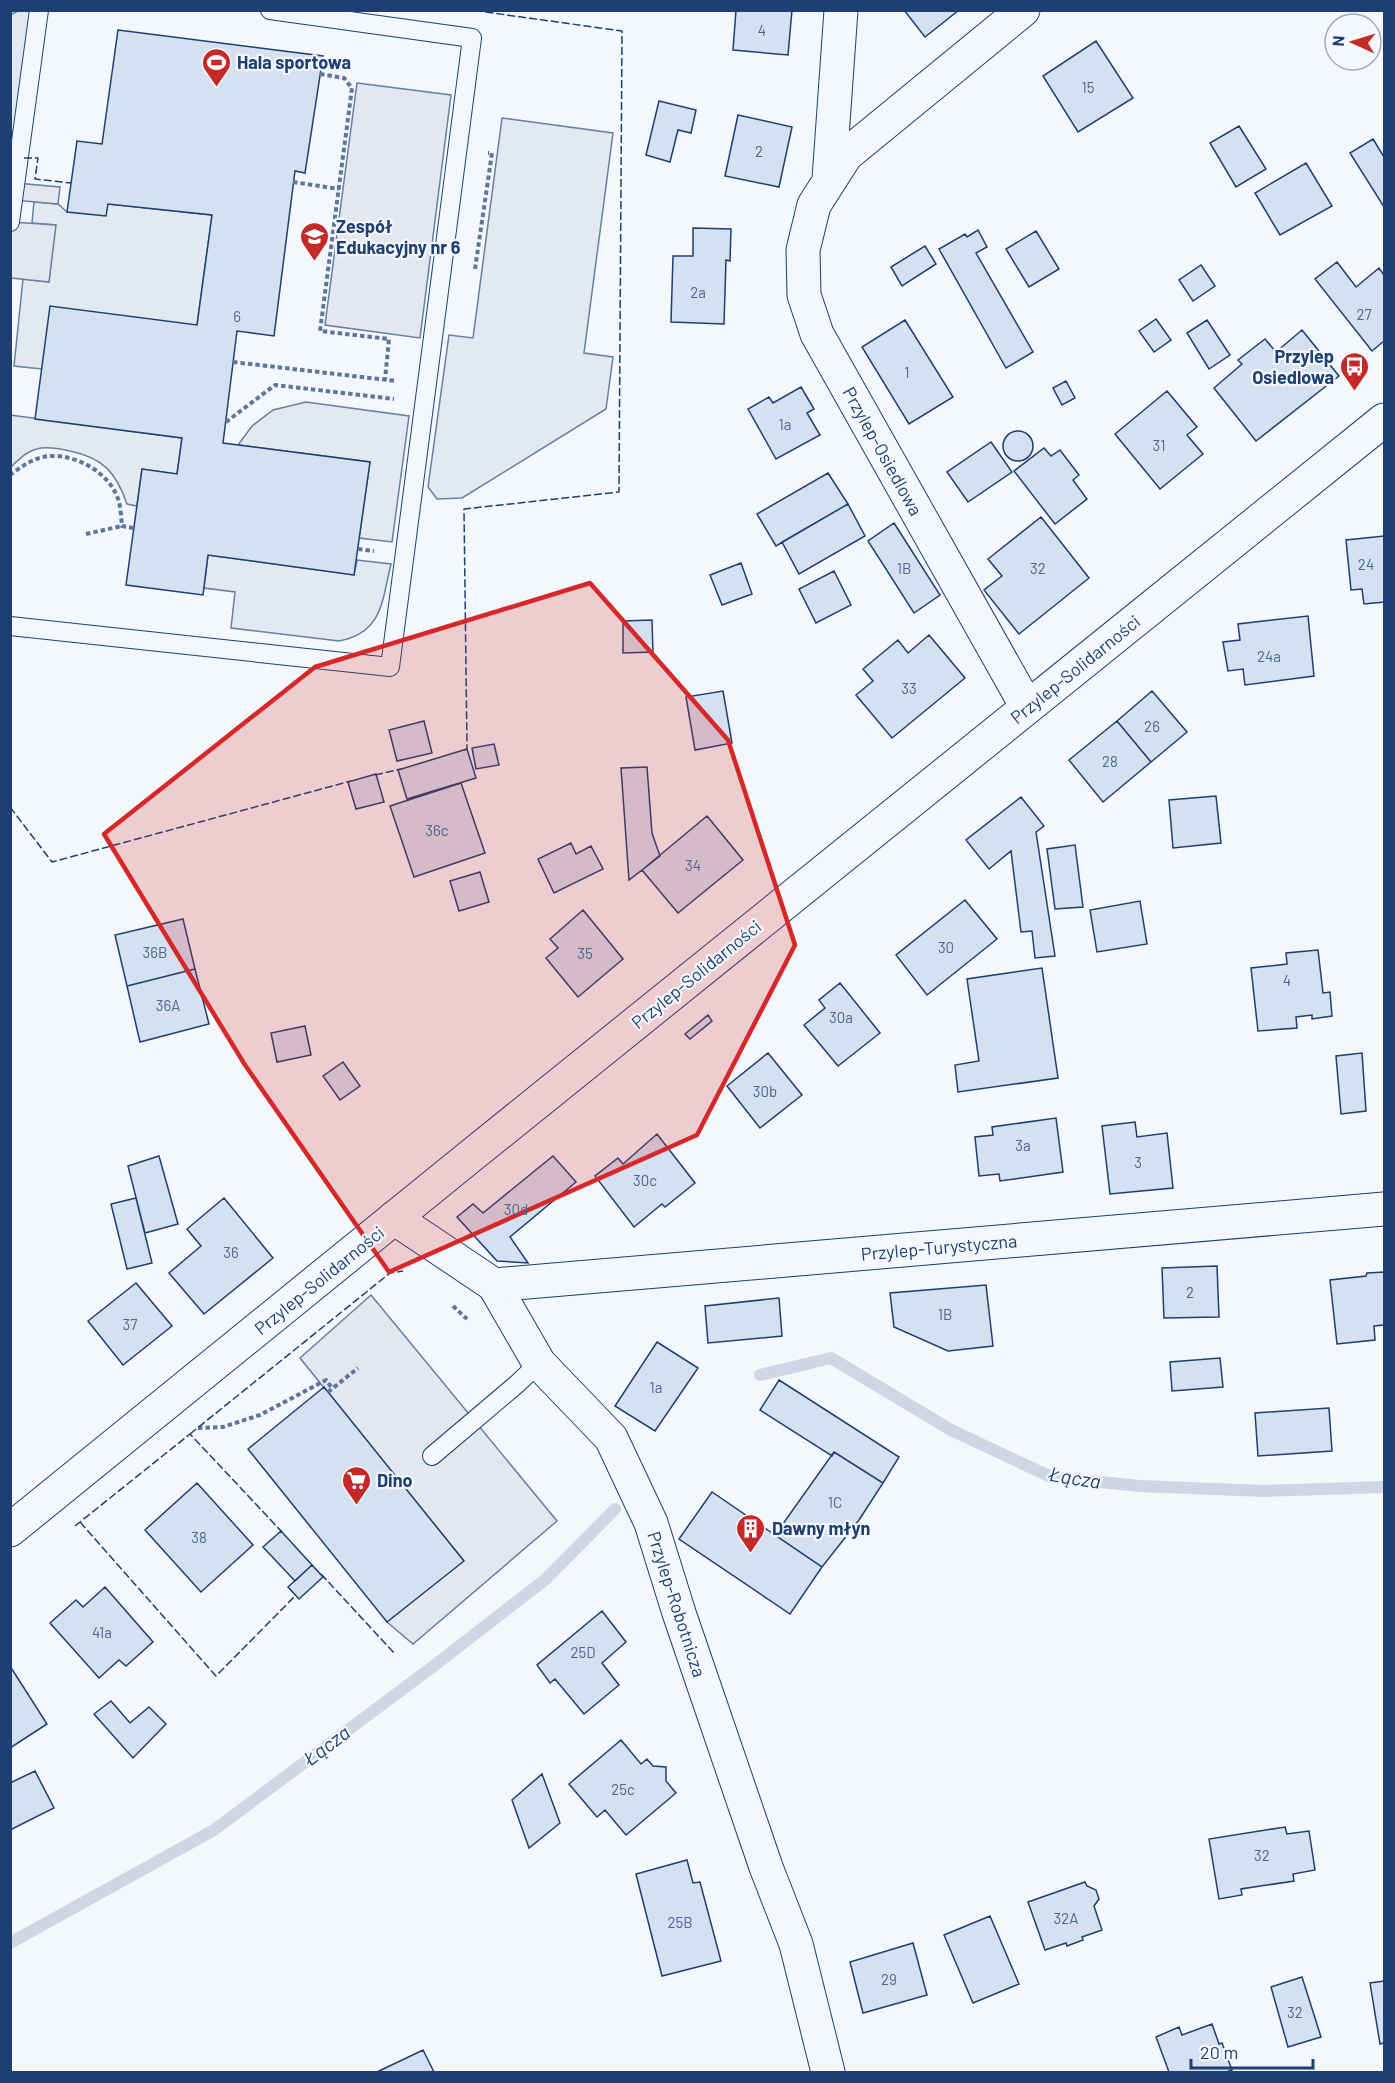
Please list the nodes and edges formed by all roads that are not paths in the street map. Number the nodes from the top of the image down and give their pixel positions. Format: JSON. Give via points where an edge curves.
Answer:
{"nodes":[{"id":1,"x":39,"y":10,"type":"edge"},
{"id":2,"x":270,"y":10,"type":"edge"},
{"id":3,"x":841,"y":10,"type":"edge"},
{"id":4,"x":1023,"y":10,"type":"edge"},
{"id":5,"x":829,"y":181,"type":"junction"},
{"id":6,"x":10,"y":222,"type":"edge"},
{"id":7,"x":1384,"y":420,"type":"edge"},
{"id":8,"x":10,"y":626,"type":"edge"},
{"id":9,"x":1027,"y":707,"type":"junction"},
{"id":10,"x":1384,"y":1209,"type":"edge"},
{"id":11,"x":394,"y":1218,"type":"junction"},
{"id":12,"x":494,"y":1285,"type":"junction"},
{"id":13,"x":539,"y":1363,"type":"junction"},
{"id":14,"x":432,"y":1456,"type":"dead end"},
{"id":15,"x":10,"y":1530,"type":"edge"},
{"id":16,"x":828,"y":2073,"type":"edge"}],
"edges":[{"from":1,"to":6,"type":"lane"},
{"from":2,"to":8,"type":"lane","via":[[472,38],[390,666]]},
{"from":3,"to":5,"type":"street","name":"Przylep-Osiedlowa"},
{"from":4,"to":5,"type":"street","name":"Przylep-Osiedlowa","via":[[846,155]]},
{"from":5,"to":9,"type":"street","name":"Przylep-Osiedlowa","via":[[814,205],[803,250],[804,296],[817,334]]},
{"from":7,"to":9,"type":"street","name":"Przylep-Solidarności"},
{"from":9,"to":11,"type":"street","name":"Przylep-Solidarności"},
{"from":10,"to":12,"type":"street","name":"Przylep-Turystyczna"},
{"from":11,"to":12,"type":"street","name":"Przylep-Robotnicza"},
{"from":11,"to":15,"type":"street","name":"Przylep-Solidarności"},
{"from":12,"to":13,"type":"street","name":"Przylep-Robotnicza"},
{"from":13,"to":14,"type":"lane"},
{"from":13,"to":16,"type":"street","name":"Przylep-Robotnicza","via":[[611,1438],[651,1523],[796,1944]]}]}
